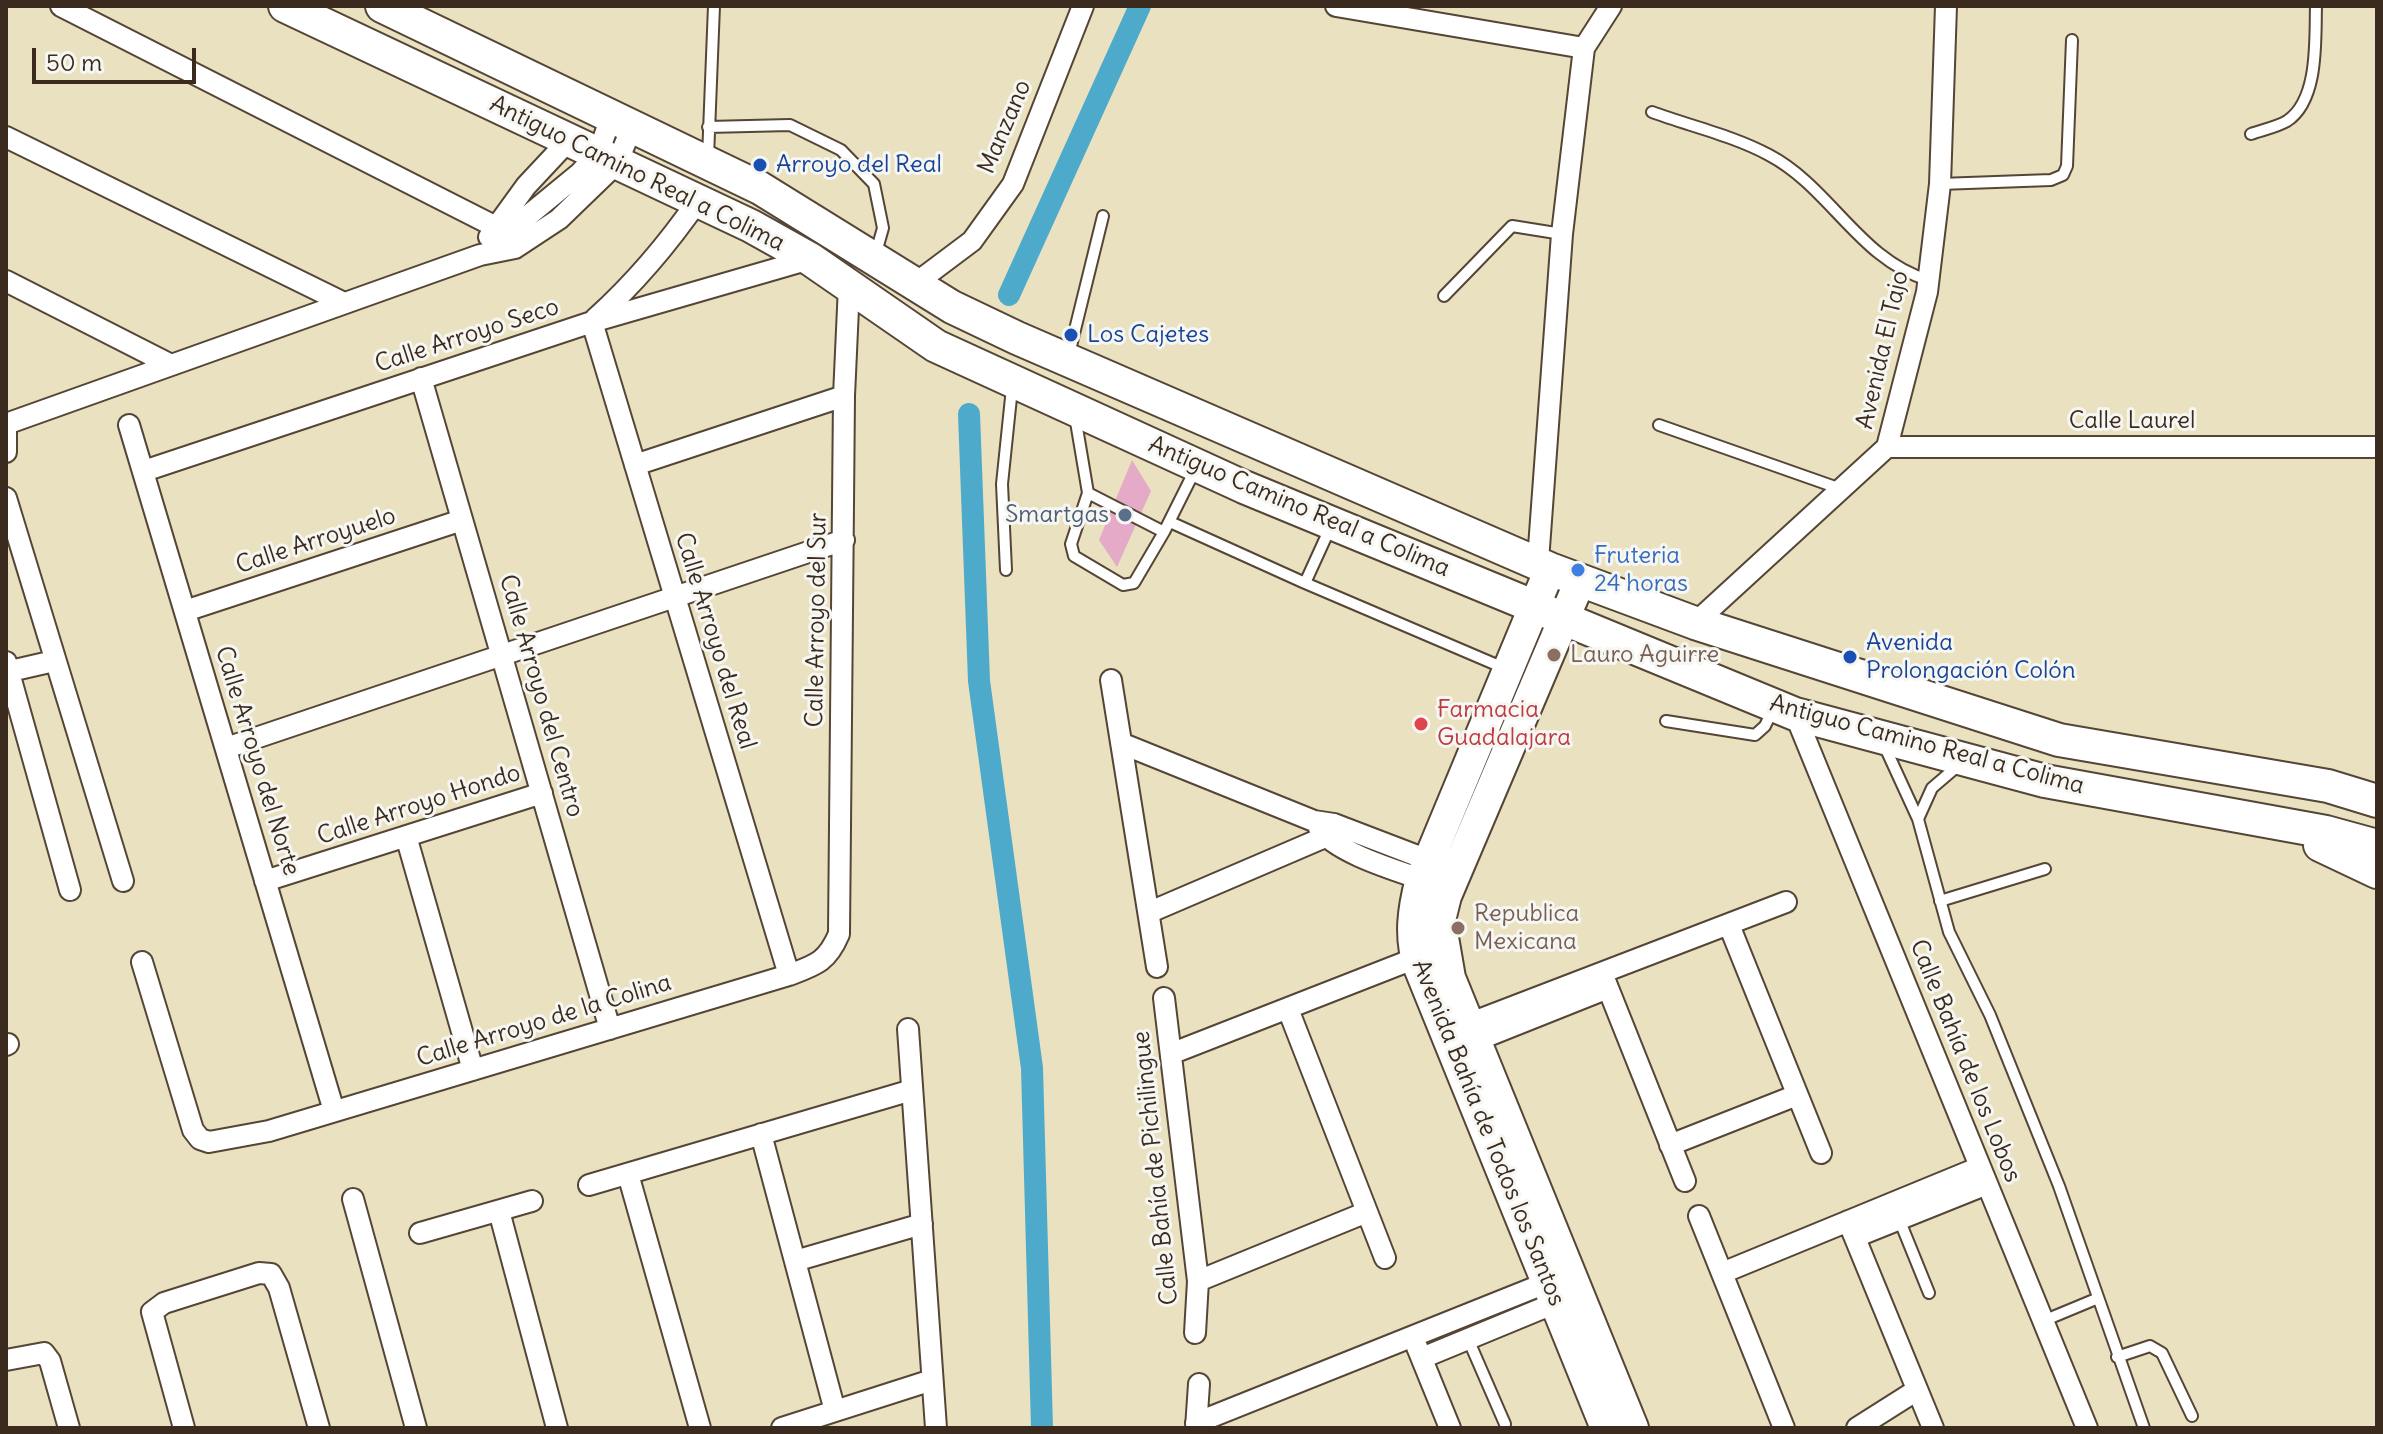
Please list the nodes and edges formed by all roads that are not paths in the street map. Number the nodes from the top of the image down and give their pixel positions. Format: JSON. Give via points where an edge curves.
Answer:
{"nodes":[{"id":1,"x":61,"y":6,"type":"edge"},
{"id":2,"x":285,"y":6,"type":"edge"},
{"id":3,"x":382,"y":6,"type":"edge"},
{"id":4,"x":714,"y":6,"type":"edge"},
{"id":5,"x":1083,"y":6,"type":"edge"},
{"id":6,"x":1336,"y":6,"type":"edge"},
{"id":7,"x":1611,"y":6,"type":"edge"},
{"id":8,"x":1946,"y":6,"type":"edge"},
{"id":9,"x":2316,"y":6,"type":"edge"},
{"id":10,"x":2072,"y":40,"type":"dead end"},
{"id":11,"x":1584,"y":48,"type":"junction"},
{"id":12,"x":1652,"y":112,"type":"dead end"},
{"id":13,"x":622,"y":122,"type":"junction"},
{"id":14,"x":708,"y":127,"type":"junction"},
{"id":15,"x":2251,"y":134,"type":"dead end"},
{"id":16,"x":6,"y":137,"type":"edge"},
{"id":17,"x":569,"y":140,"type":"junction"},
{"id":18,"x":607,"y":158,"type":"junction"},
{"id":19,"x":708,"y":163,"type":"junction"},
{"id":20,"x":1940,"y":184,"type":"junction"},
{"id":21,"x":699,"y":199,"type":"junction"},
{"id":22,"x":1103,"y":216,"type":"dead end"},
{"id":23,"x":1562,"y":234,"type":"junction"},
{"id":24,"x":504,"y":237,"type":"junction"},
{"id":25,"x":875,"y":258,"type":"junction"},
{"id":26,"x":810,"y":259,"type":"junction"},
{"id":27,"x":1928,"y":280,"type":"junction"},
{"id":28,"x":6,"y":281,"type":"edge"},
{"id":29,"x":916,"y":283,"type":"junction"},
{"id":30,"x":849,"y":286,"type":"junction"},
{"id":31,"x":1444,"y":296,"type":"dead end"},
{"id":32,"x":344,"y":303,"type":"junction"},
{"id":33,"x":592,"y":322,"type":"junction"},
{"id":34,"x":1067,"y":360,"type":"junction"},
{"id":35,"x":171,"y":365,"type":"junction"},
{"id":36,"x":421,"y":378,"type":"junction"},
{"id":37,"x":1013,"y":382,"type":"junction"},
{"id":38,"x":844,"y":396,"type":"junction"},
{"id":39,"x":1074,"y":410,"type":"junction"},
{"id":40,"x":6,"y":424,"type":"edge"},
{"id":41,"x":129,"y":425,"type":"dead end"},
{"id":42,"x":1659,"y":425,"type":"dead end"},
{"id":43,"x":6,"y":430,"type":"edge"},
{"id":44,"x":1887,"y":447,"type":"junction"},
{"id":45,"x":2377,"y":447,"type":"edge"},
{"id":46,"x":6,"y":452,"type":"edge"},
{"id":47,"x":635,"y":465,"type":"junction"},
{"id":48,"x":1197,"y":465,"type":"junction"},
{"id":49,"x":144,"y":471,"type":"junction"},
{"id":50,"x":1841,"y":489,"type":"junction"},
{"id":51,"x":1088,"y":493,"type":"junction"},
{"id":52,"x":6,"y":498,"type":"edge"},
{"id":53,"x":462,"y":520,"type":"junction"},
{"id":54,"x":1332,"y":524,"type":"junction"},
{"id":55,"x":1167,"y":527,"type":"junction"},
{"id":56,"x":844,"y":540,"type":"junction"},
{"id":57,"x":1544,"y":565,"type":"junction"},
{"id":58,"x":1006,"y":570,"type":"dead end"},
{"id":59,"x":1580,"y":581,"type":"junction"},
{"id":60,"x":1305,"y":583,"type":"junction"},
{"id":61,"x":675,"y":597,"type":"junction"},
{"id":62,"x":1534,"y":605,"type":"junction"},
{"id":63,"x":185,"y":611,"type":"junction"},
{"id":64,"x":1564,"y":619,"type":"junction"},
{"id":65,"x":1695,"y":623,"type":"junction"},
{"id":66,"x":502,"y":655,"type":"junction"},
{"id":67,"x":54,"y":661,"type":"junction"},
{"id":68,"x":7,"y":669,"type":"edge"},
{"id":69,"x":1507,"y":670,"type":"junction"},
{"id":70,"x":1111,"y":680,"type":"dead end"},
{"id":71,"x":1785,"y":709,"type":"junction"},
{"id":72,"x":1666,"y":721,"type":"dead end"},
{"id":73,"x":1879,"y":736,"type":"junction"},
{"id":74,"x":1123,"y":744,"type":"junction"},
{"id":75,"x":226,"y":748,"type":"junction"},
{"id":76,"x":1965,"y":759,"type":"junction"},
{"id":77,"x":542,"y":793,"type":"junction"},
{"id":78,"x":2377,"y":801,"type":"edge"},
{"id":79,"x":1918,"y":819,"type":"junction"},
{"id":80,"x":2286,"y":825,"type":"junction"},
{"id":81,"x":1324,"y":827,"type":"junction"},
{"id":82,"x":406,"y":836,"type":"junction"},
{"id":83,"x":2377,"y":846,"type":"edge"},
{"id":84,"x":2045,"y":869,"type":"dead end"},
{"id":85,"x":1424,"y":870,"type":"junction"},
{"id":86,"x":2377,"y":872,"type":"edge"},
{"id":87,"x":123,"y":881,"type":"dead end"},
{"id":88,"x":265,"y":881,"type":"junction"},
{"id":89,"x":70,"y":890,"type":"dead end"},
{"id":90,"x":1940,"y":901,"type":"junction"},
{"id":91,"x":1786,"y":902,"type":"dead end"},
{"id":92,"x":1150,"y":912,"type":"junction"},
{"id":93,"x":1729,"y":925,"type":"junction"},
{"id":94,"x":831,"y":953,"type":"joint"},
{"id":95,"x":142,"y":962,"type":"dead end"},
{"id":96,"x":1417,"y":963,"type":"junction"},
{"id":97,"x":1157,"y":967,"type":"dead end"},
{"id":98,"x":789,"y":975,"type":"junction"},
{"id":99,"x":1605,"y":981,"type":"junction"},
{"id":100,"x":1164,"y":998,"type":"dead end"},
{"id":101,"x":1288,"y":1009,"type":"junction"},
{"id":102,"x":610,"y":1029,"type":"junction"},
{"id":103,"x":908,"y":1029,"type":"dead end"},
{"id":104,"x":1471,"y":1033,"type":"junction"},
{"id":105,"x":1173,"y":1053,"type":"junction"},
{"id":106,"x":473,"y":1070,"type":"junction"},
{"id":107,"x":912,"y":1090,"type":"junction"},
{"id":108,"x":1797,"y":1095,"type":"junction"},
{"id":109,"x":334,"y":1111,"type":"junction"},
{"id":110,"x":761,"y":1134,"type":"junction"},
{"id":111,"x":1670,"y":1145,"type":"junction"},
{"id":112,"x":1821,"y":1153,"type":"dead end"},
{"id":113,"x":628,"y":1174,"type":"junction"},
{"id":114,"x":1984,"y":1175,"type":"junction"},
{"id":115,"x":1685,"y":1181,"type":"dead end"},
{"id":116,"x":589,"y":1185,"type":"dead end"},
{"id":117,"x":353,"y":1199,"type":"dead end"},
{"id":118,"x":532,"y":1201,"type":"dead end"},
{"id":119,"x":499,"y":1211,"type":"junction"},
{"id":120,"x":1367,"y":1212,"type":"junction"},
{"id":121,"x":1699,"y":1216,"type":"dead end"},
{"id":122,"x":1899,"y":1219,"type":"junction"},
{"id":123,"x":922,"y":1224,"type":"junction"},
{"id":124,"x":1852,"y":1229,"type":"junction"},
{"id":125,"x":420,"y":1233,"type":"dead end"},
{"id":126,"x":1385,"y":1258,"type":"dead end"},
{"id":127,"x":795,"y":1261,"type":"junction"},
{"id":128,"x":1722,"y":1273,"type":"junction"},
{"id":129,"x":1198,"y":1281,"type":"junction"},
{"id":130,"x":1564,"y":1288,"type":"junction"},
{"id":131,"x":1929,"y":1293,"type":"dead end"},
{"id":132,"x":2096,"y":1299,"type":"junction"},
{"id":133,"x":2043,"y":1321,"type":"junction"},
{"id":134,"x":1195,"y":1333,"type":"dead end"},
{"id":135,"x":1413,"y":1337,"type":"junction"},
{"id":136,"x":1468,"y":1339,"type":"junction"},
{"id":137,"x":2117,"y":1357,"type":"junction"},
{"id":138,"x":1422,"y":1358,"type":"junction"},
{"id":139,"x":6,"y":1360,"type":"edge"},
{"id":140,"x":932,"y":1380,"type":"junction"},
{"id":141,"x":1199,"y":1384,"type":"dead end"},
{"id":142,"x":1917,"y":1390,"type":"junction"},
{"id":143,"x":835,"y":1411,"type":"junction"},
{"id":144,"x":2192,"y":1416,"type":"dead end"},
{"id":145,"x":1505,"y":1424,"type":"dead end"},
{"id":146,"x":1196,"y":1425,"type":"edge"},
{"id":147,"x":69,"y":1428,"type":"edge"},
{"id":148,"x":184,"y":1428,"type":"edge"},
{"id":149,"x":319,"y":1428,"type":"edge"},
{"id":150,"x":416,"y":1428,"type":"edge"},
{"id":151,"x":557,"y":1428,"type":"edge"},
{"id":152,"x":700,"y":1428,"type":"edge"},
{"id":153,"x":782,"y":1428,"type":"edge"},
{"id":154,"x":936,"y":1428,"type":"edge"},
{"id":155,"x":1450,"y":1428,"type":"edge"},
{"id":156,"x":1606,"y":1428,"type":"edge"},
{"id":157,"x":1633,"y":1428,"type":"edge"},
{"id":158,"x":1784,"y":1428,"type":"edge"},
{"id":159,"x":1857,"y":1428,"type":"edge"},
{"id":160,"x":1933,"y":1428,"type":"edge"},
{"id":161,"x":2087,"y":1428,"type":"edge"},
{"id":162,"x":2144,"y":1428,"type":"edge"}],
"edges":[{"from":1,"to":24,"type":"street"},
{"from":2,"to":17,"type":"main road","name":"Antiguo Camino Real a Colima"},
{"from":3,"to":13,"type":"main road","name":"Antiguo Camino Real a Colima"},
{"from":4,"to":14,"type":"lane"},
{"from":5,"to":29,"type":"street","name":"Manzano","via":[[1013,184],[972,241]]},
{"from":6,"to":11,"type":"street"},
{"from":7,"to":11,"type":"street"},
{"from":8,"to":20,"type":"street","name":"Avenida El Tajo"},
{"from":9,"to":15,"type":"lane","via":[[2304,101],[2286,122]]},
{"from":10,"to":20,"type":"lane","via":[[2063,175],[2051,180]]},
{"from":11,"to":23,"type":"street"},
{"from":12,"to":27,"type":"lane","via":[[1769,155],[1799,176],[1875,252],[1903,272]]},
{"from":13,"to":18,"type":"street"},
{"from":13,"to":19,"type":"main road","name":"Antiguo Camino Real a Colima"},
{"from":14,"to":19,"type":"lane"},
{"from":14,"to":25,"type":"lane","via":[[790,125],[841,150],[874,184],[883,228]]},
{"from":16,"to":32,"type":"street"},
{"from":17,"to":18,"type":"main road","name":"Antiguo Camino Real a Colima"},
{"from":17,"to":24,"type":"street"},
{"from":18,"to":21,"type":"main road","name":"Antiguo Camino Real a Colima"},
{"from":18,"to":24,"type":"street","via":[[570,197]]},
{"from":19,"to":25,"type":"main road","name":"Antiguo Camino Real a Colima"},
{"from":20,"to":27,"type":"street","name":"Avenida El Tajo"},
{"from":21,"to":26,"type":"main road","name":"Antiguo Camino Real a Colima"},
{"from":21,"to":33,"type":"street","via":[[633,285]]},
{"from":22,"to":34,"type":"lane"},
{"from":23,"to":31,"type":"lane","via":[[1512,226]]},
{"from":23,"to":57,"type":"street"},
{"from":24,"to":32,"type":"street","via":[[480,255]]},
{"from":25,"to":29,"type":"main road","name":"Antiguo Camino Real a Colima"},
{"from":26,"to":30,"type":"main road","name":"Antiguo Camino Real a Colima"},
{"from":26,"to":33,"type":"street","name":"Calle Arroyo Seco"},
{"from":27,"to":44,"type":"street","name":"Avenida El Tajo"},
{"from":28,"to":35,"type":"street"},
{"from":29,"to":34,"type":"main road","name":"Antiguo Camino Real a Colima","via":[[952,307]]},
{"from":30,"to":37,"type":"main road","name":"Antiguo Camino Real a Colima","via":[[936,346]]},
{"from":30,"to":38,"type":"street","name":"Calle Arroyo del Sur"},
{"from":32,"to":35,"type":"street"},
{"from":33,"to":36,"type":"street","name":"Calle Arroyo Seco"},
{"from":33,"to":47,"type":"street","name":"Calle Arroyo del Real"},
{"from":34,"to":57,"type":"main road","name":"Antiguo Camino Real a Colima"},
{"from":35,"to":40,"type":"street"},
{"from":36,"to":49,"type":"street","name":"Calle Arroyo Seco"},
{"from":36,"to":53,"type":"street","name":"Calle Arroyo del Centro"},
{"from":37,"to":39,"type":"main road","name":"Antiguo Camino Real a Colima"},
{"from":37,"to":58,"type":"lane","via":[[1002,484]]},
{"from":38,"to":47,"type":"street"},
{"from":38,"to":56,"type":"street","name":"Calle Arroyo del Sur"},
{"from":39,"to":48,"type":"main road","name":"Antiguo Camino Real a Colima"},
{"from":39,"to":51,"type":"lane"},
{"from":41,"to":49,"type":"street","name":"Calle Arroyo del Norte"},
{"from":42,"to":50,"type":"lane"},
{"from":43,"to":46,"type":"street"},
{"from":44,"to":45,"type":"street","name":"Calle Laurel"},
{"from":44,"to":50,"type":"street","name":"Avenida El Tajo"},
{"from":47,"to":61,"type":"street","name":"Calle Arroyo del Real"},
{"from":48,"to":54,"type":"main road","name":"Antiguo Camino Real a Colima"},
{"from":48,"to":55,"type":"lane"},
{"from":49,"to":63,"type":"street","name":"Calle Arroyo del Norte"},
{"from":50,"to":65,"type":"street","name":"Avenida El Tajo"},
{"from":51,"to":55,"type":"lane"},
{"from":51,"to":55,"type":"lane","via":[[1071,544],[1074,556],[1123,585],[1134,583]]},
{"from":52,"to":67,"type":"street"},
{"from":53,"to":63,"type":"street","name":"Calle Arroyuelo"},
{"from":53,"to":66,"type":"street","name":"Calle Arroyo del Centro"},
{"from":54,"to":60,"type":"lane"},
{"from":54,"to":62,"type":"main road","name":"Antiguo Camino Real a Colima"},
{"from":55,"to":60,"type":"lane"},
{"from":56,"to":61,"type":"street"},
{"from":56,"to":94,"type":"street","name":"Calle Arroyo del Sur","via":[[839,934]]},
{"from":57,"to":59,"type":"main road","name":"Antiguo Camino Real a Colima"},
{"from":57,"to":62,"type":"street","name":"Avenida Bahía de Todos los Santos"},
{"from":59,"to":64,"type":"street","name":"Avenida Bahía de Todos los Santos"},
{"from":59,"to":65,"type":"main road","name":"Antiguo Camino Real a Colima"},
{"from":60,"to":69,"type":"lane"},
{"from":61,"to":66,"type":"street"},
{"from":61,"to":98,"type":"street","name":"Calle Arroyo del Real"},
{"from":62,"to":64,"type":"main road","name":"Antiguo Camino Real a Colima"},
{"from":62,"to":69,"type":"street","name":"Avenida Bahía de Todos los Santos"},
{"from":63,"to":75,"type":"street","name":"Calle Arroyo del Norte"},
{"from":64,"to":71,"type":"main road","name":"Antiguo Camino Real a Colima"},
{"from":64,"to":104,"type":"street","name":"Avenida Bahía de Todos los Santos","via":[[1440,920],[1443,953]]},
{"from":65,"to":78,"type":"main road","name":"Antiguo Camino Real a Colima","via":[[2059,740],[2328,786]]},
{"from":66,"to":75,"type":"street"},
{"from":66,"to":77,"type":"street","name":"Calle Arroyo del Centro"},
{"from":67,"to":68,"type":"street"},
{"from":67,"to":87,"type":"street"},
{"from":68,"to":89,"type":"street"},
{"from":69,"to":85,"type":"street","name":"Avenida Bahía de Todos los Santos"},
{"from":70,"to":74,"type":"street"},
{"from":71,"to":72,"type":"lane","via":[[1755,735]]},
{"from":71,"to":73,"type":"main road","name":"Antiguo Camino Real a Colima"},
{"from":71,"to":114,"type":"street","name":"Calle Bahía de los Lobos"},
{"from":73,"to":76,"type":"main road","name":"Antiguo Camino Real a Colima"},
{"from":73,"to":79,"type":"lane"},
{"from":74,"to":81,"type":"street"},
{"from":74,"to":92,"type":"street"},
{"from":75,"to":88,"type":"street","name":"Calle Arroyo del Norte"},
{"from":76,"to":79,"type":"lane","via":[[1932,788]]},
{"from":76,"to":80,"type":"main road","name":"Antiguo Camino Real a Colima","via":[[2045,781]]},
{"from":77,"to":82,"type":"street","name":"Calle Arroyo Hondo"},
{"from":77,"to":102,"type":"street","name":"Calle Arroyo del Centro"},
{"from":79,"to":90,"type":"lane"},
{"from":80,"to":83,"type":"main road","name":"Antiguo Camino Real a Colima"},
{"from":80,"to":86,"type":"main road"},
{"from":81,"to":85,"type":"street"},
{"from":81,"to":92,"type":"street"},
{"from":82,"to":88,"type":"street","name":"Calle Arroyo Hondo"},
{"from":82,"to":106,"type":"street"},
{"from":84,"to":90,"type":"lane"},
{"from":85,"to":96,"type":"street","name":"Avenida Bahía de Todos los Santos","via":[[1413,911]]},
{"from":88,"to":109,"type":"street","name":"Calle Arroyo del Norte"},
{"from":90,"to":132,"type":"lane","via":[[2059,1186]]},
{"from":91,"to":93,"type":"street"},
{"from":92,"to":97,"type":"street"},
{"from":93,"to":99,"type":"street"},
{"from":93,"to":108,"type":"street"},
{"from":94,"to":98,"type":"street","name":"Calle Arroyo de la Colina"},
{"from":95,"to":109,"type":"street","name":"Calle Arroyo de la Colina","via":[[200,1139],[209,1142],[269,1131]]},
{"from":96,"to":101,"type":"street","via":[[1359,979]]},
{"from":96,"to":130,"type":"street","name":"Avenida Bahía de Todos los Santos"},
{"from":98,"to":102,"type":"street","name":"Calle Arroyo de la Colina"},
{"from":99,"to":104,"type":"street"},
{"from":99,"to":111,"type":"street"},
{"from":100,"to":105,"type":"street","name":"Calle Bahía de Pichilingue"},
{"from":101,"to":105,"type":"street"},
{"from":101,"to":120,"type":"street"},
{"from":102,"to":106,"type":"street","name":"Calle Arroyo de la Colina"},
{"from":103,"to":107,"type":"street"},
{"from":104,"to":130,"type":"street","name":"Avenida Bahía de Todos los Santos"},
{"from":105,"to":129,"type":"street","name":"Calle Bahía de Pichilingue"},
{"from":106,"to":109,"type":"street","name":"Calle Arroyo de la Colina"},
{"from":107,"to":110,"type":"street"},
{"from":107,"to":123,"type":"street"},
{"from":108,"to":111,"type":"street"},
{"from":108,"to":112,"type":"street"},
{"from":110,"to":113,"type":"street"},
{"from":110,"to":127,"type":"street"},
{"from":111,"to":115,"type":"street"},
{"from":113,"to":116,"type":"street"},
{"from":113,"to":152,"type":"street"},
{"from":114,"to":122,"type":"street"},
{"from":114,"to":124,"type":"street"},
{"from":114,"to":133,"type":"street","name":"Calle Bahía de los Lobos"},
{"from":117,"to":150,"type":"street"},
{"from":118,"to":119,"type":"street"},
{"from":119,"to":125,"type":"street"},
{"from":119,"to":151,"type":"street"},
{"from":120,"to":126,"type":"street"},
{"from":120,"to":129,"type":"street"},
{"from":121,"to":128,"type":"street"},
{"from":122,"to":124,"type":"street"},
{"from":122,"to":131,"type":"lane"},
{"from":123,"to":127,"type":"street"},
{"from":123,"to":140,"type":"street"},
{"from":124,"to":128,"type":"street"},
{"from":124,"to":142,"type":"street"},
{"from":127,"to":143,"type":"street"},
{"from":128,"to":158,"type":"street"},
{"from":129,"to":134,"type":"street","name":"Calle Bahía de Pichilingue"},
{"from":130,"to":135,"type":"street"},
{"from":130,"to":136,"type":"street"},
{"from":130,"to":156,"type":"street","name":"Avenida Bahía de Todos los Santos"},
{"from":130,"to":157,"type":"street","name":"Avenida Bahía de Todos los Santos"},
{"from":132,"to":133,"type":"lane"},
{"from":132,"to":137,"type":"lane"},
{"from":133,"to":161,"type":"street","name":"Calle Bahía de los Lobos"},
{"from":135,"to":138,"type":"street"},
{"from":135,"to":146,"type":"street"},
{"from":136,"to":138,"type":"street"},
{"from":136,"to":145,"type":"lane"},
{"from":137,"to":144,"type":"lane","via":[[2150,1346],[2162,1353]]},
{"from":137,"to":162,"type":"lane"},
{"from":138,"to":155,"type":"street"},
{"from":139,"to":147,"type":"street","via":[[44,1353]]},
{"from":140,"to":143,"type":"street"},
{"from":140,"to":154,"type":"street"},
{"from":141,"to":146,"type":"street"},
{"from":142,"to":159,"type":"street"},
{"from":142,"to":160,"type":"street"},
{"from":143,"to":153,"type":"street"},
{"from":148,"to":149,"type":"street","via":[[152,1312],[164,1303],[259,1273],[271,1274],[279,1288]]}]}
